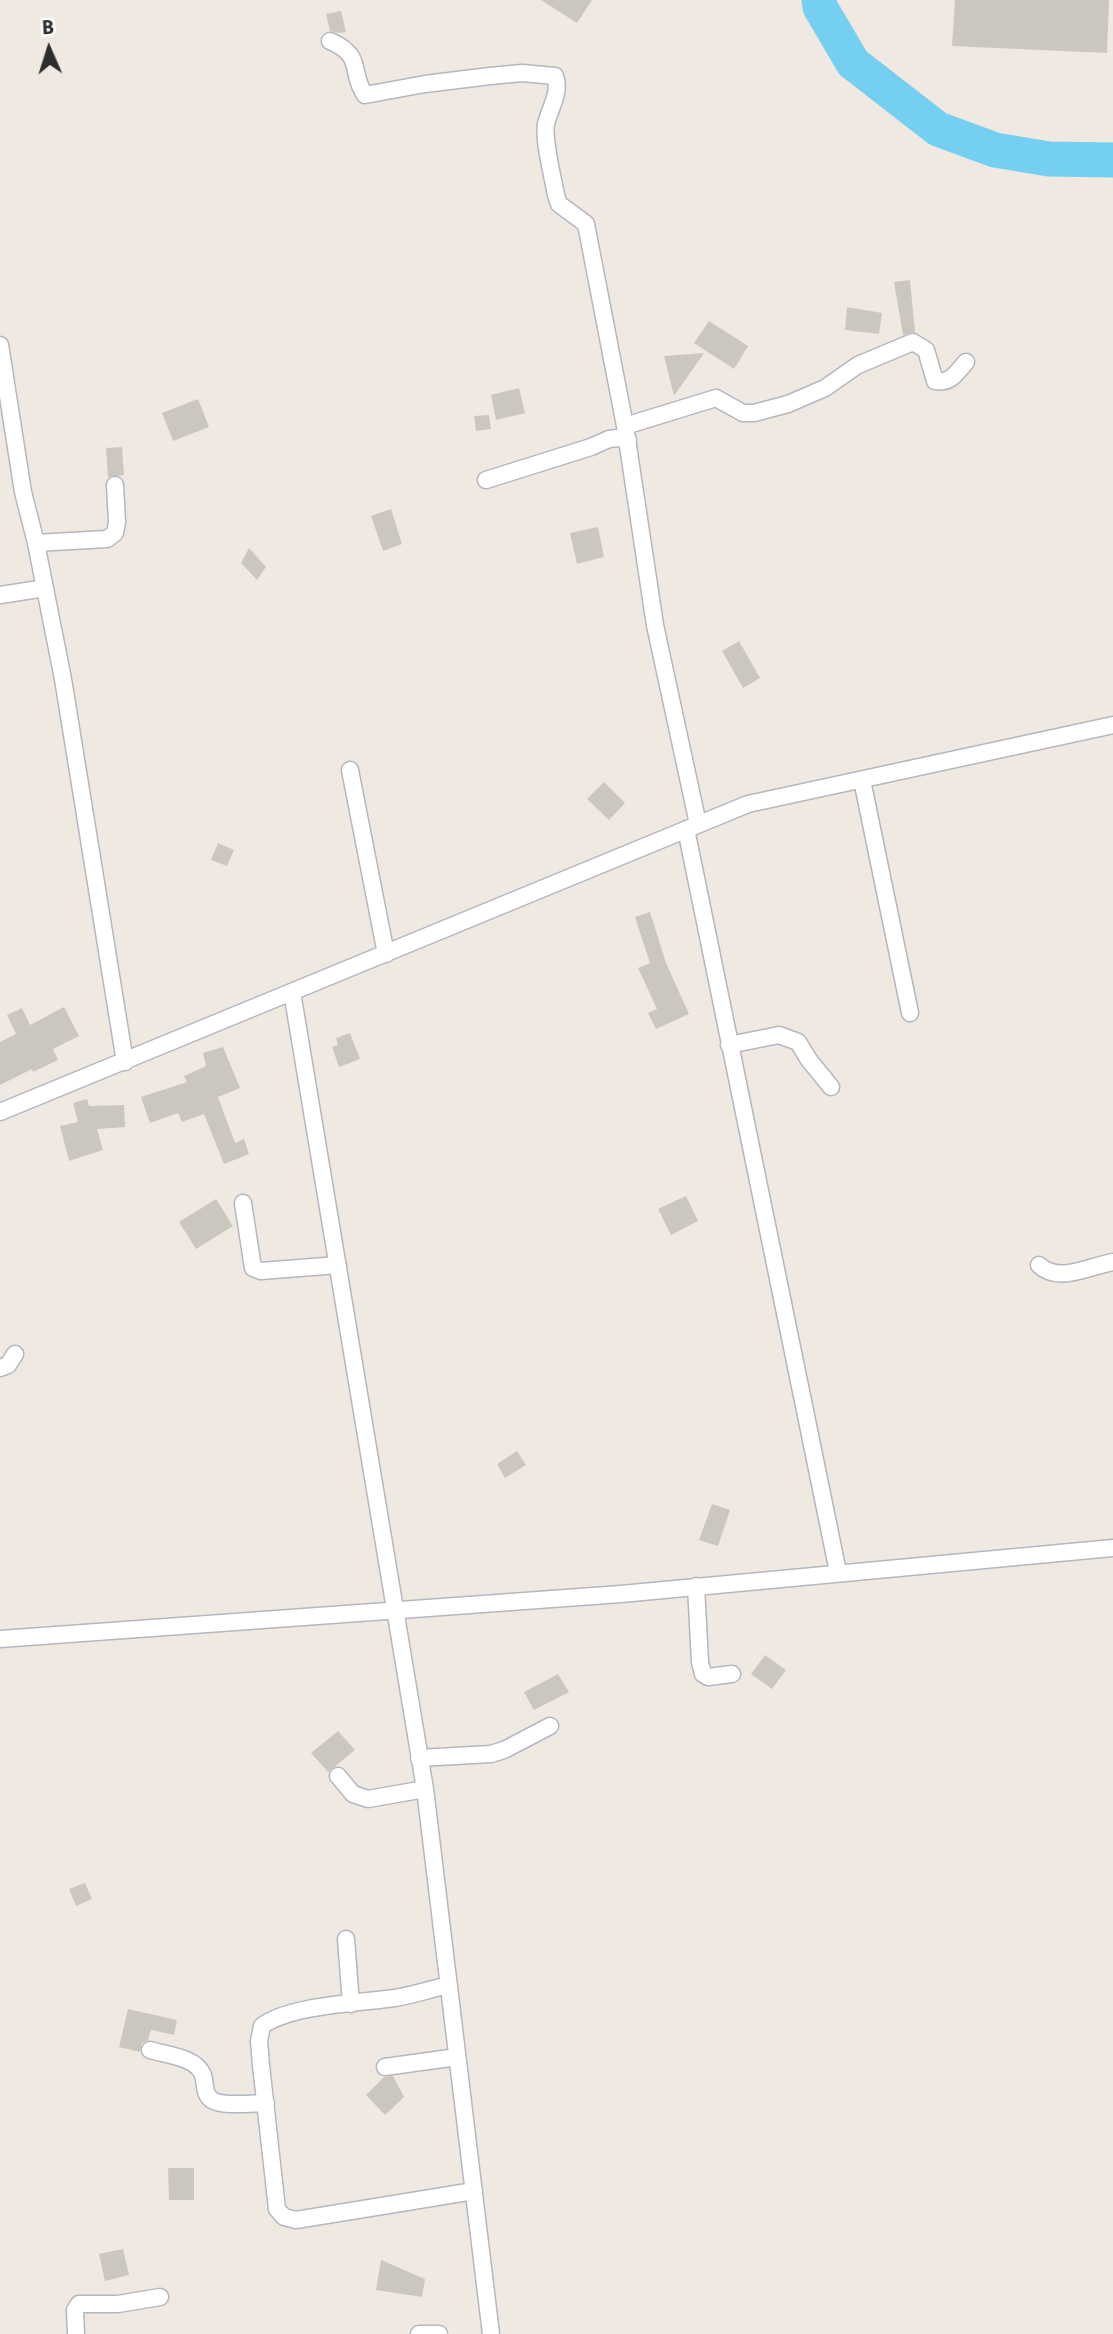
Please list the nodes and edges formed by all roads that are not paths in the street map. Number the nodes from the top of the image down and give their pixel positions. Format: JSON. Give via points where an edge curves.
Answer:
{"nodes":[{"id":1,"x":330,"y":41,"type":"dead end"},
{"id":2,"x":0,"y":345,"type":"edge"},
{"id":3,"x":965,"y":362,"type":"dead end"},
{"id":4,"x":627,"y":433,"type":"junction"},
{"id":5,"x":486,"y":480,"type":"dead end"},
{"id":6,"x":115,"y":485,"type":"dead end"},
{"id":7,"x":36,"y":543,"type":"junction"},
{"id":8,"x":45,"y":588,"type":"junction"},
{"id":9,"x":0,"y":595,"type":"edge"},
{"id":10,"x":1113,"y":725,"type":"edge"},
{"id":11,"x":350,"y":770,"type":"dead end"},
{"id":12,"x":862,"y":780,"type":"junction"},
{"id":13,"x":692,"y":827,"type":"junction"},
{"id":14,"x":386,"y":954,"type":"junction"},
{"id":15,"x":292,"y":992,"type":"junction"},
{"id":16,"x":910,"y":1013,"type":"dead end"},
{"id":17,"x":729,"y":1045,"type":"junction"},
{"id":18,"x":125,"y":1062,"type":"junction"},
{"id":19,"x":831,"y":1087,"type":"dead end"},
{"id":20,"x":0,"y":1112,"type":"edge"},
{"id":21,"x":243,"y":1203,"type":"dead end"},
{"id":22,"x":1113,"y":1262,"type":"edge"},
{"id":23,"x":338,"y":1265,"type":"junction"},
{"id":24,"x":1039,"y":1265,"type":"dead end"},
{"id":25,"x":15,"y":1354,"type":"dead end"},
{"id":26,"x":0,"y":1368,"type":"edge"},
{"id":27,"x":1113,"y":1549,"type":"edge"},
{"id":28,"x":838,"y":1572,"type":"junction"},
{"id":29,"x":696,"y":1586,"type":"junction"},
{"id":30,"x":395,"y":1609,"type":"junction"},
{"id":31,"x":0,"y":1639,"type":"edge"},
{"id":32,"x":732,"y":1674,"type":"dead end"},
{"id":33,"x":550,"y":1726,"type":"dead end"},
{"id":34,"x":419,"y":1758,"type":"junction"},
{"id":35,"x":338,"y":1776,"type":"dead end"},
{"id":36,"x":425,"y":1789,"type":"junction"},
{"id":37,"x":346,"y":1939,"type":"dead end"},
{"id":38,"x":449,"y":1985,"type":"junction"},
{"id":39,"x":351,"y":2004,"type":"junction"},
{"id":40,"x":150,"y":2050,"type":"dead end"},
{"id":41,"x":457,"y":2057,"type":"junction"},
{"id":42,"x":385,"y":2067,"type":"dead end"},
{"id":43,"x":266,"y":2104,"type":"junction"},
{"id":44,"x":474,"y":2191,"type":"junction"},
{"id":45,"x":160,"y":2297,"type":"dead end"},
{"id":46,"x":76,"y":2334,"type":"edge"},
{"id":47,"x":419,"y":2334,"type":"edge"},
{"id":48,"x":439,"y":2334,"type":"edge"},
{"id":49,"x":491,"y":2334,"type":"edge"}],
"edges":[{"from":1,"to":4,"type":"street","via":[[354,58],[358,85],[365,94],[489,76],[555,76],[556,94],[546,127],[556,195],[559,204],[586,224]]},
{"from":2,"to":7,"type":"street","via":[[23,492]]},
{"from":3,"to":4,"type":"street","via":[[950,380],[935,381],[926,350],[913,342],[858,365],[825,388],[788,404],[754,413],[716,398]]},
{"from":4,"to":5,"type":"street"},
{"from":4,"to":13,"type":"street","via":[[655,625]]},
{"from":6,"to":7,"type":"street","via":[[117,522],[115,533],[107,539]]},
{"from":7,"to":8,"type":"street"},
{"from":8,"to":9,"type":"street"},
{"from":8,"to":18,"type":"street"},
{"from":10,"to":12,"type":"street"},
{"from":11,"to":14,"type":"street"},
{"from":12,"to":13,"type":"street","via":[[748,804]]},
{"from":12,"to":16,"type":"street"},
{"from":13,"to":14,"type":"street"},
{"from":13,"to":17,"type":"street"},
{"from":14,"to":15,"type":"street"},
{"from":15,"to":18,"type":"street"},
{"from":15,"to":23,"type":"street"},
{"from":17,"to":19,"type":"street","via":[[779,1035],[798,1042]]},
{"from":17,"to":28,"type":"street"},
{"from":18,"to":20,"type":"street"},
{"from":21,"to":23,"type":"street","via":[[253,1268]]},
{"from":22,"to":24,"type":"street","via":[[1057,1275]]},
{"from":23,"to":30,"type":"street"},
{"from":25,"to":26,"type":"street","via":[[9,1365]]},
{"from":27,"to":28,"type":"street"},
{"from":28,"to":29,"type":"street"},
{"from":29,"to":30,"type":"street"},
{"from":29,"to":32,"type":"street","via":[[703,1674]]},
{"from":30,"to":31,"type":"street"},
{"from":30,"to":34,"type":"street"},
{"from":33,"to":34,"type":"street","via":[[491,1754]]},
{"from":34,"to":36,"type":"street"},
{"from":35,"to":36,"type":"street","via":[[353,1794],[368,1799]]},
{"from":36,"to":38,"type":"street"},
{"from":37,"to":39,"type":"street"},
{"from":38,"to":39,"type":"street"},
{"from":38,"to":41,"type":"street"},
{"from":39,"to":43,"type":"street","via":[[300,2011],[272,2018],[262,2026],[259,2040]]},
{"from":40,"to":43,"type":"street","via":[[193,2064],[203,2076],[210,2099],[218,2103]]},
{"from":41,"to":42,"type":"street"},
{"from":41,"to":44,"type":"street"},
{"from":43,"to":44,"type":"street","via":[[276,2210],[285,2217],[296,2220]]},
{"from":44,"to":49,"type":"street"},
{"from":45,"to":46,"type":"street","via":[[79,2304]]},
{"from":47,"to":48,"type":"street"}]}
